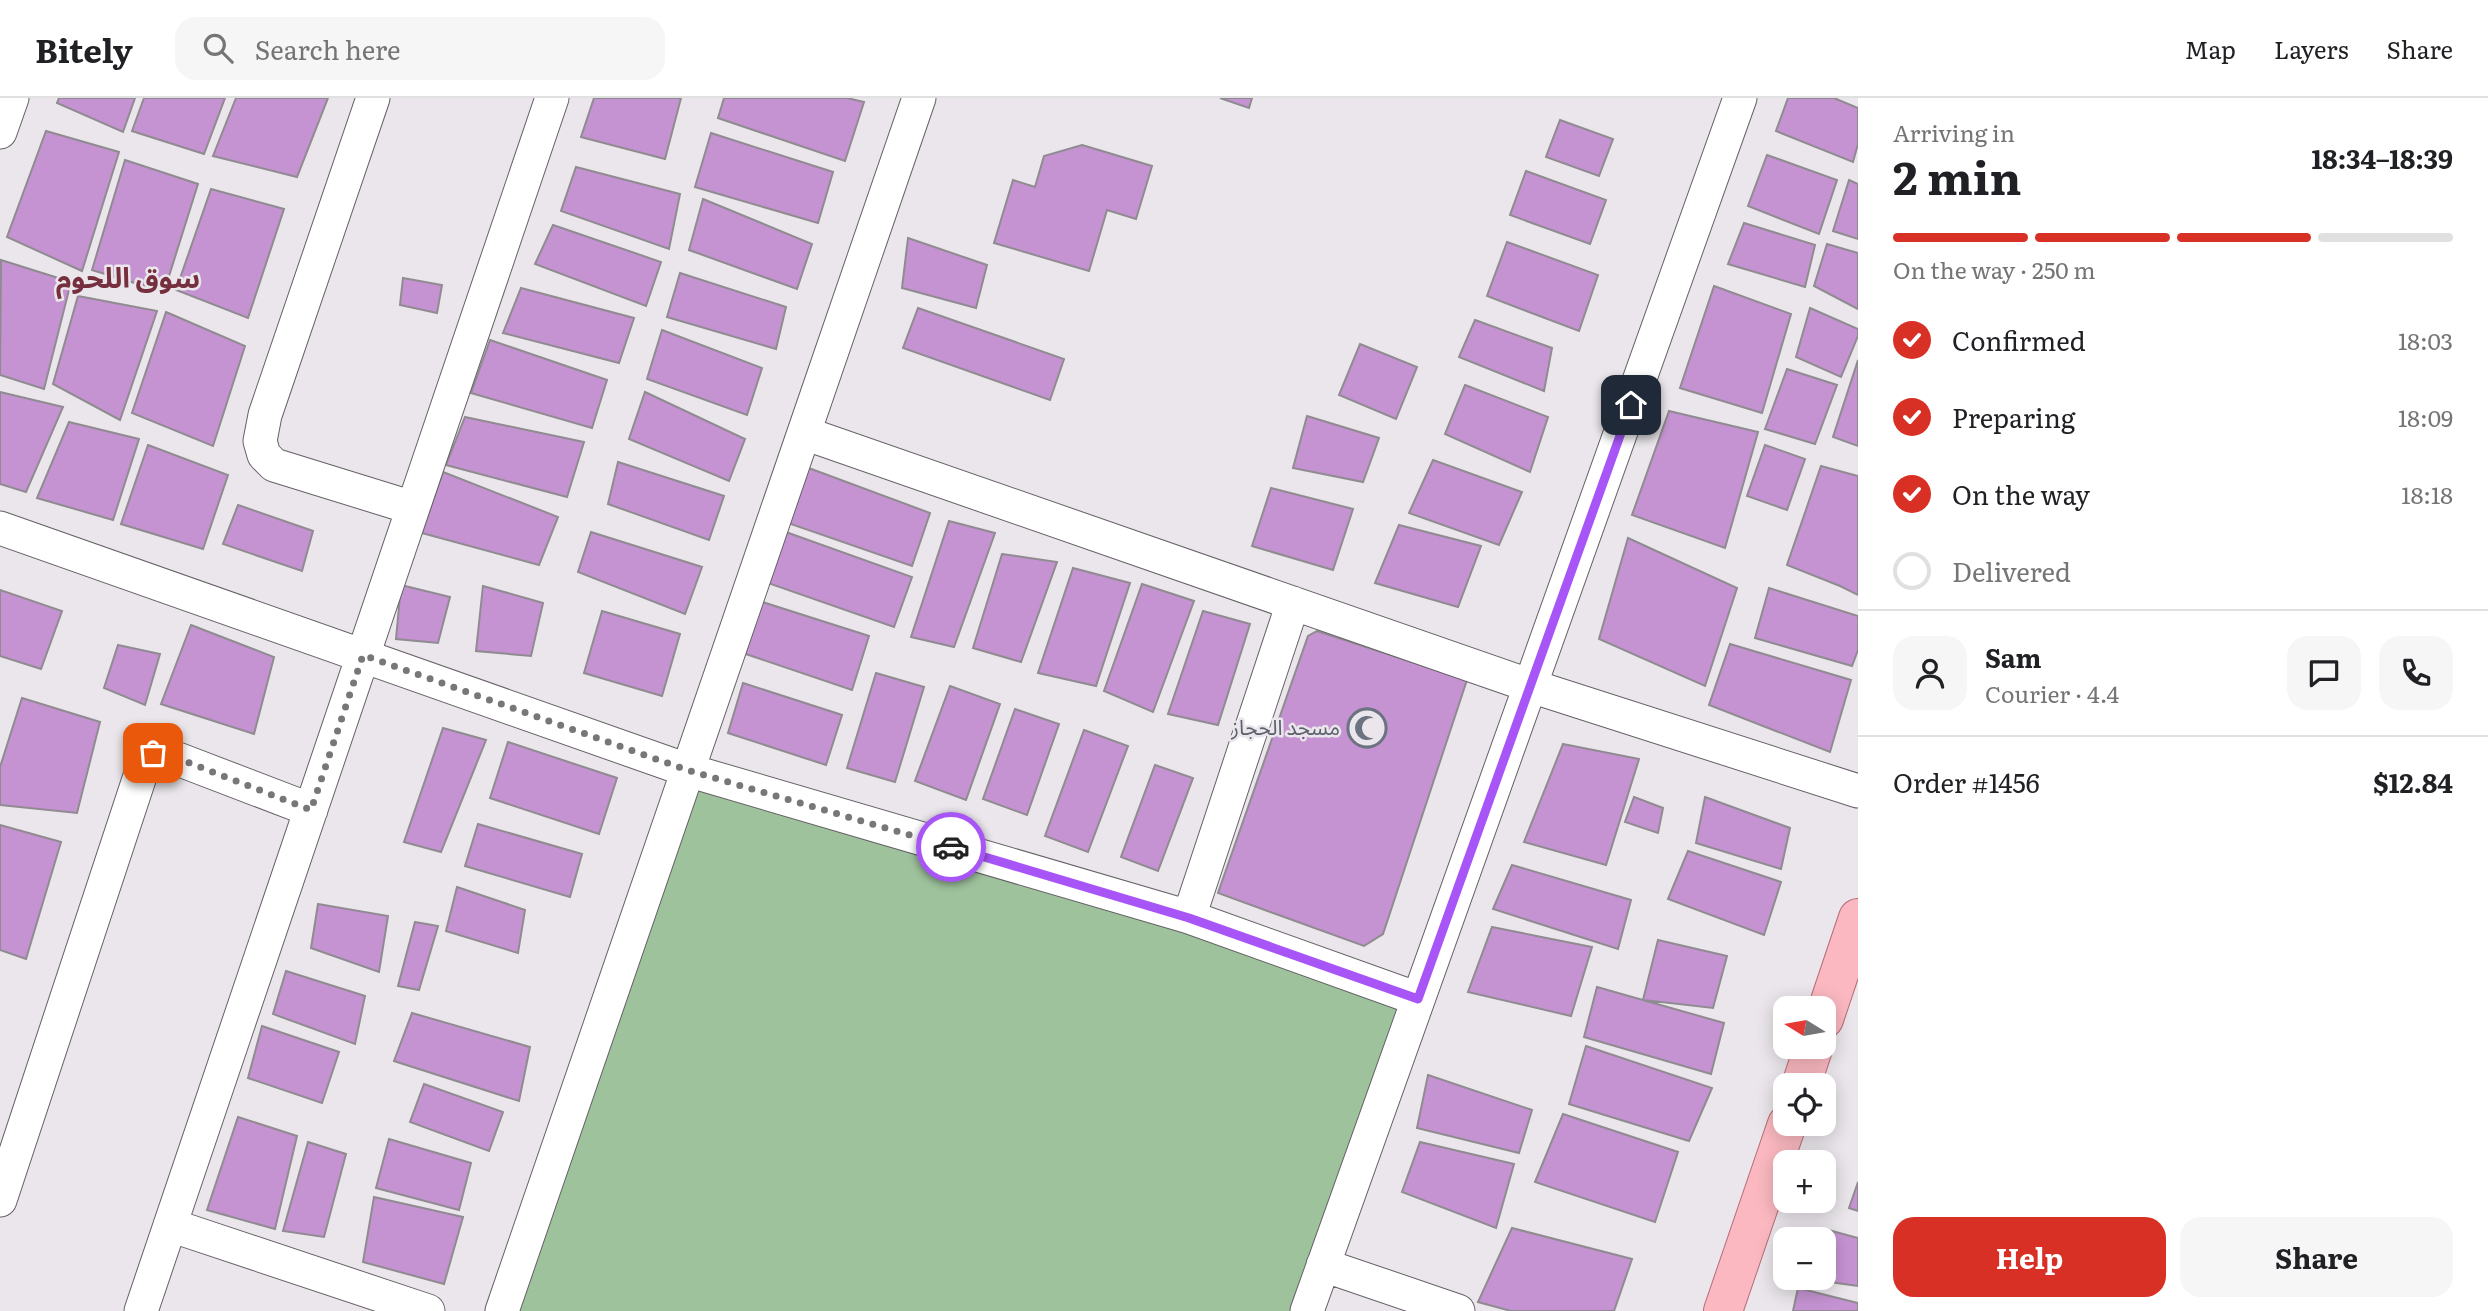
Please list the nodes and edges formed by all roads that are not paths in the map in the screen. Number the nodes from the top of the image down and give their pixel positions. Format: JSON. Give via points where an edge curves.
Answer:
{"nodes":[{"id":1,"x":12,"y":98,"type":"edge"},
{"id":2,"x":373,"y":98,"type":"edge"},
{"id":3,"x":552,"y":98,"type":"edge"},
{"id":4,"x":919,"y":98,"type":"edge"},
{"id":5,"x":1740,"y":98,"type":"edge"},
{"id":6,"x":0,"y":132,"type":"edge"},
{"id":7,"x":804,"y":433,"type":"junction"},
{"id":8,"x":413,"y":508,"type":"junction"},
{"id":9,"x":0,"y":528,"type":"edge"},
{"id":10,"x":1293,"y":603,"type":"junction"},
{"id":11,"x":363,"y":655,"type":"junction"},
{"id":12,"x":1531,"y":686,"type":"junction"},
{"id":13,"x":687,"y":770,"type":"junction"},
{"id":14,"x":1858,"y":791,"type":"edge"},
{"id":15,"x":311,"y":810,"type":"junction"},
{"id":16,"x":1189,"y":918,"type":"junction"},
{"id":17,"x":1858,"y":918,"type":"edge"},
{"id":18,"x":1831,"y":996,"type":"edge"},
{"id":19,"x":1418,"y":999,"type":"junction"},
{"id":20,"x":1783,"y":1136,"type":"edge"},
{"id":21,"x":0,"y":1200,"type":"edge"},
{"id":22,"x":170,"y":1225,"type":"junction"},
{"id":23,"x":1324,"y":1265,"type":"junction"},
{"id":24,"x":141,"y":1311,"type":"edge"},
{"id":25,"x":428,"y":1311,"type":"edge"},
{"id":26,"x":502,"y":1311,"type":"edge"},
{"id":27,"x":1307,"y":1311,"type":"edge"},
{"id":28,"x":1458,"y":1311,"type":"edge"},
{"id":29,"x":1723,"y":1311,"type":"edge"}],
"edges":[{"from":1,"to":6,"type":"street"},
{"from":2,"to":8,"type":"street","via":[[282,360],[260,441],[264,455],[274,465]]},
{"from":3,"to":8,"type":"street"},
{"from":4,"to":7,"type":"street"},
{"from":5,"to":12,"type":"street"},
{"from":7,"to":10,"type":"street"},
{"from":7,"to":13,"type":"street"},
{"from":8,"to":11,"type":"street"},
{"from":9,"to":11,"type":"street"},
{"from":10,"to":12,"type":"street"},
{"from":10,"to":16,"type":"street"},
{"from":11,"to":13,"type":"street"},
{"from":11,"to":15,"type":"street"},
{"from":12,"to":14,"type":"street"},
{"from":12,"to":19,"type":"street"},
{"from":13,"to":16,"type":"street"},
{"from":13,"to":26,"type":"street"},
{"from":15,"to":21,"type":"street","via":[[162,753],[146,758]]},
{"from":15,"to":22,"type":"street"},
{"from":16,"to":19,"type":"street"},
{"from":17,"to":18,"type":"main road"},
{"from":19,"to":23,"type":"street"},
{"from":20,"to":29,"type":"main road"},
{"from":22,"to":24,"type":"street"},
{"from":22,"to":25,"type":"street"},
{"from":23,"to":27,"type":"street"},
{"from":23,"to":28,"type":"street"}]}
